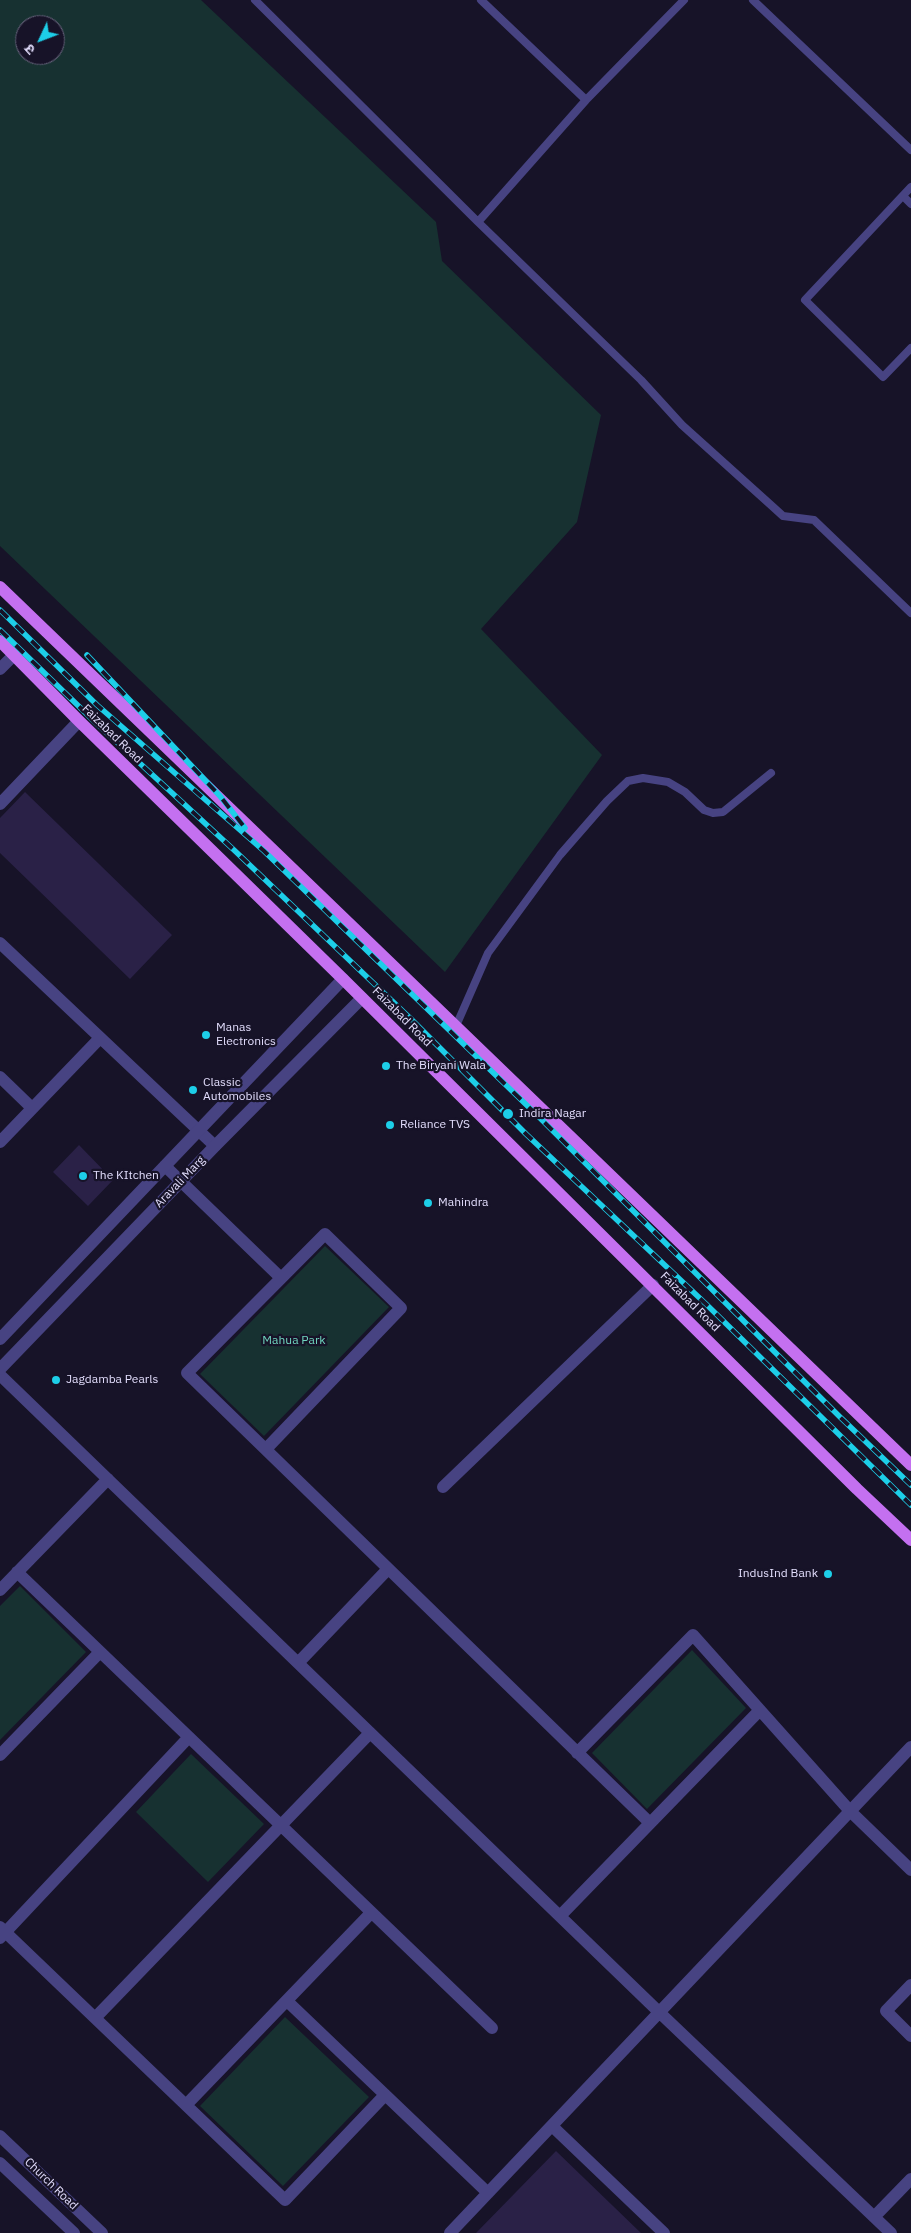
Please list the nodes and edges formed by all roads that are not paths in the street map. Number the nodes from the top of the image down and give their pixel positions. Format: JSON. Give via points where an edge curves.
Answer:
{"nodes":[{"id":1,"x":255,"y":0,"type":"edge"},
{"id":2,"x":481,"y":0,"type":"edge"},
{"id":3,"x":684,"y":0,"type":"edge"},
{"id":4,"x":753,"y":0,"type":"edge"},
{"id":5,"x":586,"y":100,"type":"junction"},
{"id":6,"x":911,"y":150,"type":"edge"},
{"id":7,"x":911,"y":187,"type":"edge"},
{"id":8,"x":902,"y":196,"type":"junction"},
{"id":9,"x":911,"y":204,"type":"edge"},
{"id":10,"x":478,"y":222,"type":"junction"},
{"id":11,"x":911,"y":348,"type":"edge"},
{"id":12,"x":0,"y":587,"type":"edge"},
{"id":13,"x":911,"y":613,"type":"edge"},
{"id":14,"x":0,"y":642,"type":"edge"},
{"id":15,"x":14,"y":655,"type":"junction"},
{"id":16,"x":0,"y":669,"type":"edge"},
{"id":17,"x":79,"y":722,"type":"junction"},
{"id":18,"x":771,"y":773,"type":"dead end"},
{"id":19,"x":0,"y":804,"type":"edge"},
{"id":20,"x":0,"y":942,"type":"edge"},
{"id":21,"x":343,"y":979,"type":"junction"},
{"id":22,"x":362,"y":998,"type":"junction"},
{"id":23,"x":456,"y":1026,"type":"junction"},
{"id":24,"x":100,"y":1038,"type":"junction"},
{"id":25,"x":0,"y":1077,"type":"edge"},
{"id":26,"x":32,"y":1108,"type":"junction"},
{"id":27,"x":198,"y":1130,"type":"junction"},
{"id":28,"x":0,"y":1142,"type":"edge"},
{"id":29,"x":215,"y":1146,"type":"junction"},
{"id":30,"x":165,"y":1166,"type":"junction"},
{"id":31,"x":180,"y":1182,"type":"junction"},
{"id":32,"x":281,"y":1278,"type":"junction"},
{"id":33,"x":653,"y":1285,"type":"junction"},
{"id":34,"x":0,"y":1339,"type":"edge"},
{"id":35,"x":0,"y":1369,"type":"edge"},
{"id":36,"x":0,"y":1375,"type":"edge"},
{"id":37,"x":266,"y":1449,"type":"junction"},
{"id":38,"x":911,"y":1465,"type":"edge"},
{"id":39,"x":108,"y":1479,"type":"junction"},
{"id":40,"x":443,"y":1486,"type":"dead end"},
{"id":41,"x":911,"y":1540,"type":"edge"},
{"id":42,"x":388,"y":1569,"type":"junction"},
{"id":43,"x":17,"y":1572,"type":"junction"},
{"id":44,"x":0,"y":1590,"type":"edge"},
{"id":45,"x":100,"y":1652,"type":"junction"},
{"id":46,"x":298,"y":1663,"type":"junction"},
{"id":47,"x":760,"y":1710,"type":"junction"},
{"id":48,"x":370,"y":1733,"type":"junction"},
{"id":49,"x":189,"y":1737,"type":"junction"},
{"id":50,"x":911,"y":1747,"type":"edge"},
{"id":51,"x":578,"y":1753,"type":"junction"},
{"id":52,"x":0,"y":1755,"type":"edge"},
{"id":53,"x":850,"y":1811,"type":"junction"},
{"id":54,"x":650,"y":1824,"type":"junction"},
{"id":55,"x":281,"y":1826,"type":"junction"},
{"id":56,"x":911,"y":1870,"type":"edge"},
{"id":57,"x":371,"y":1912,"type":"junction"},
{"id":58,"x":560,"y":1916,"type":"junction"},
{"id":59,"x":2,"y":1932,"type":"edge"},
{"id":60,"x":911,"y":1985,"type":"edge"},
{"id":61,"x":287,"y":2001,"type":"junction"},
{"id":62,"x":659,"y":2012,"type":"junction"},
{"id":63,"x":95,"y":2018,"type":"junction"},
{"id":64,"x":492,"y":2028,"type":"dead end"},
{"id":65,"x":911,"y":2036,"type":"edge"},
{"id":66,"x":386,"y":2095,"type":"junction"},
{"id":67,"x":186,"y":2105,"type":"junction"},
{"id":68,"x":552,"y":2126,"type":"junction"},
{"id":69,"x":0,"y":2136,"type":"edge"},
{"id":70,"x":0,"y":2163,"type":"edge"},
{"id":71,"x":911,"y":2179,"type":"edge"},
{"id":72,"x":488,"y":2193,"type":"junction"},
{"id":73,"x":874,"y":2217,"type":"junction"},
{"id":74,"x":74,"y":2233,"type":"edge"},
{"id":75,"x":102,"y":2233,"type":"edge"},
{"id":76,"x":450,"y":2233,"type":"edge"},
{"id":77,"x":664,"y":2233,"type":"edge"},
{"id":78,"x":890,"y":2233,"type":"edge"}],
"edges":[{"from":1,"to":10,"type":"lane"},
{"from":2,"to":5,"type":"lane"},
{"from":3,"to":5,"type":"lane"},
{"from":4,"to":6,"type":"lane"},
{"from":5,"to":10,"type":"lane"},
{"from":7,"to":8,"type":"lane"},
{"from":8,"to":9,"type":"lane"},
{"from":8,"to":11,"type":"lane","via":[[804,300],[883,377]]},
{"from":10,"to":13,"type":"lane","via":[[641,380],[682,425],[765,500],[783,516],[814,520]]},
{"from":12,"to":23,"type":"main road"},
{"from":14,"to":15,"type":"main road","name":"Faizabad Road"},
{"from":15,"to":16,"type":"street"},
{"from":15,"to":17,"type":"main road","name":"Faizabad Road"},
{"from":17,"to":19,"type":"street"},
{"from":17,"to":21,"type":"main road","name":"Faizabad Road"},
{"from":18,"to":23,"type":"lane","via":[[723,812],[713,813],[704,810],[685,792],[668,782],[644,778],[628,781],[560,855],[488,953]]},
{"from":20,"to":24,"type":"street"},
{"from":21,"to":22,"type":"main road","name":"Faizabad Road"},
{"from":21,"to":27,"type":"street","name":"Aravali Marg"},
{"from":22,"to":29,"type":"street","name":"Aravali Marg"},
{"from":22,"to":33,"type":"main road","name":"Faizabad Road"},
{"from":23,"to":38,"type":"main road"},
{"from":24,"to":26,"type":"street"},
{"from":24,"to":27,"type":"street"},
{"from":25,"to":26,"type":"street"},
{"from":26,"to":28,"type":"street"},
{"from":27,"to":29,"type":"street"},
{"from":27,"to":30,"type":"street","name":"Aravali Marg"},
{"from":29,"to":31,"type":"street","name":"Aravali Marg"},
{"from":30,"to":31,"type":"street"},
{"from":30,"to":34,"type":"street","name":"Aravali Marg"},
{"from":31,"to":32,"type":"street"},
{"from":31,"to":35,"type":"street","name":"Aravali Marg"},
{"from":32,"to":37,"type":"street","via":[[187,1373]]},
{"from":32,"to":37,"type":"street","via":[[325,1234],[400,1308]]},
{"from":33,"to":40,"type":"street"},
{"from":33,"to":41,"type":"main road","name":"Faizabad Road"},
{"from":36,"to":39,"type":"street"},
{"from":37,"to":42,"type":"street"},
{"from":39,"to":43,"type":"street"},
{"from":39,"to":46,"type":"street"},
{"from":42,"to":46,"type":"street"},
{"from":42,"to":51,"type":"street"},
{"from":43,"to":44,"type":"street"},
{"from":43,"to":45,"type":"street"},
{"from":45,"to":49,"type":"street"},
{"from":45,"to":52,"type":"street"},
{"from":46,"to":48,"type":"street"},
{"from":47,"to":51,"type":"street","via":[[694,1635]]},
{"from":47,"to":53,"type":"street"},
{"from":47,"to":54,"type":"street"},
{"from":48,"to":55,"type":"street"},
{"from":48,"to":58,"type":"street"},
{"from":49,"to":55,"type":"street"},
{"from":49,"to":59,"type":"street"},
{"from":50,"to":53,"type":"street"},
{"from":51,"to":54,"type":"street"},
{"from":53,"to":56,"type":"street"},
{"from":53,"to":62,"type":"street"},
{"from":54,"to":58,"type":"street"},
{"from":55,"to":57,"type":"street"},
{"from":55,"to":63,"type":"street"},
{"from":57,"to":61,"type":"street"},
{"from":57,"to":64,"type":"street"},
{"from":58,"to":62,"type":"street"},
{"from":59,"to":63,"type":"street"},
{"from":60,"to":65,"type":"street","via":[[886,2011]]},
{"from":61,"to":66,"type":"street"},
{"from":61,"to":67,"type":"street"},
{"from":62,"to":68,"type":"street"},
{"from":62,"to":73,"type":"street"},
{"from":63,"to":67,"type":"street"},
{"from":66,"to":67,"type":"street","via":[[285,2200]]},
{"from":66,"to":72,"type":"street"},
{"from":68,"to":72,"type":"street"},
{"from":68,"to":77,"type":"street"},
{"from":69,"to":75,"type":"street","name":"Church Road"},
{"from":70,"to":74,"type":"street","name":"Church Road"},
{"from":71,"to":73,"type":"street"},
{"from":72,"to":76,"type":"street"},
{"from":73,"to":78,"type":"street"}]}
